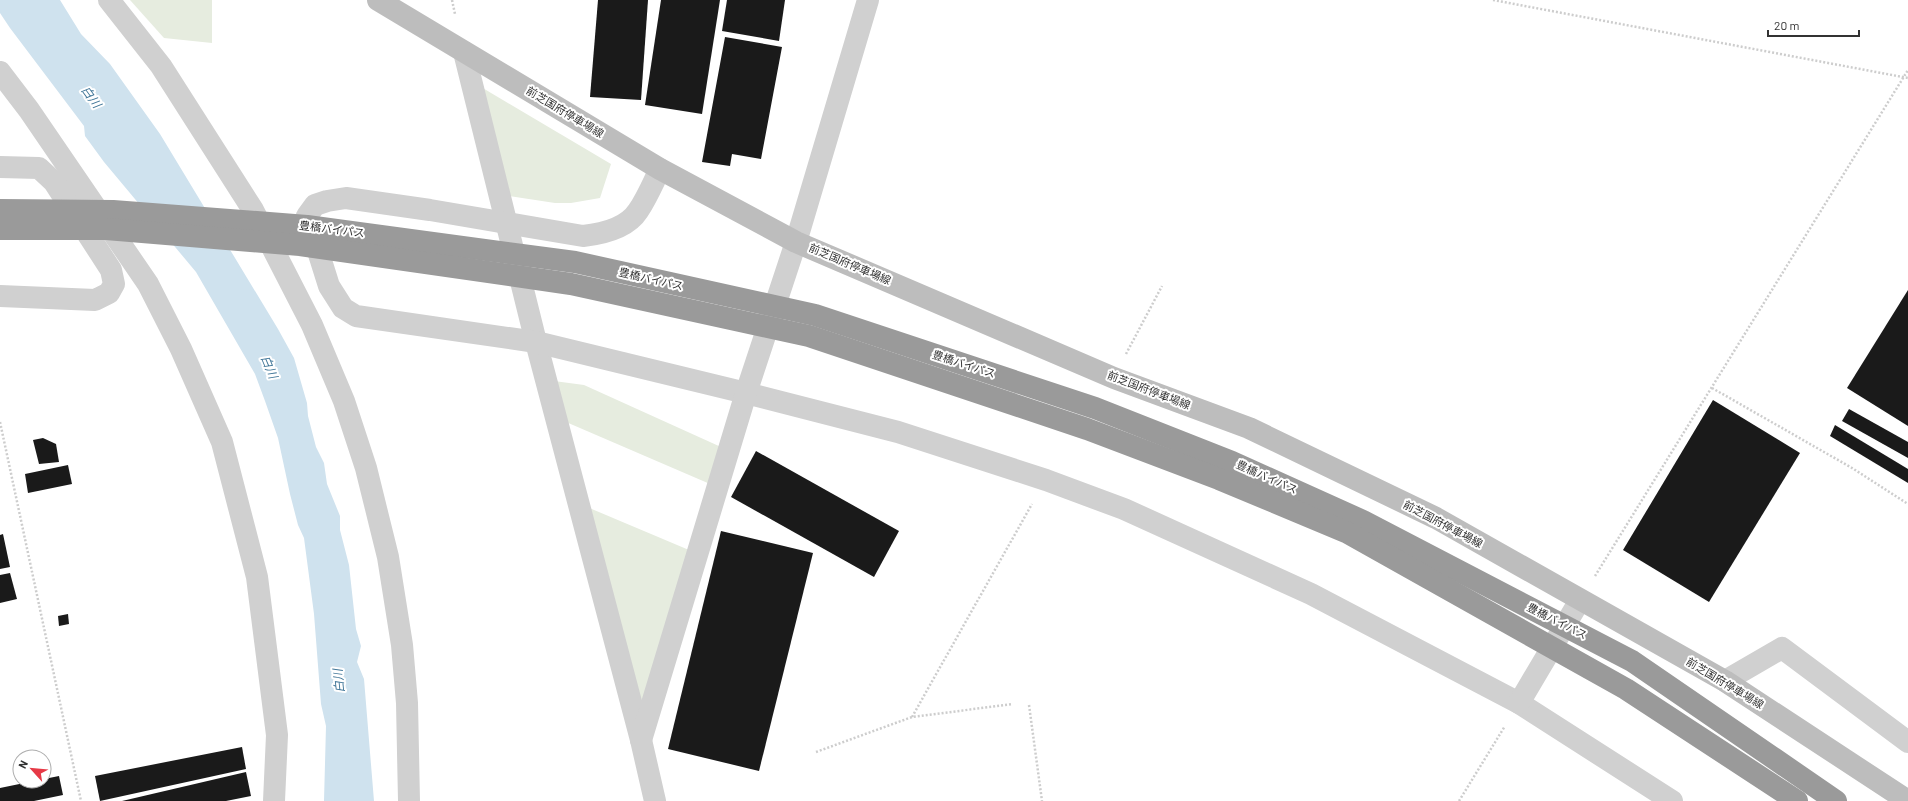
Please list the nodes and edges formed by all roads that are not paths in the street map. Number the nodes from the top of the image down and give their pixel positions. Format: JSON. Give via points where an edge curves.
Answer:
{"nodes":[{"id":1,"x":108,"y":0,"type":"edge"},
{"id":2,"x":378,"y":0,"type":"edge"},
{"id":3,"x":868,"y":0,"type":"edge"},
{"id":4,"x":464,"y":52,"type":"junction"},
{"id":5,"x":0,"y":72,"type":"edge"},
{"id":6,"x":0,"y":167,"type":"edge"},
{"id":7,"x":660,"y":169,"type":"junction"},
{"id":8,"x":0,"y":210,"type":"edge"},
{"id":9,"x":506,"y":223,"type":"junction"},
{"id":10,"x":0,"y":229,"type":"edge"},
{"id":11,"x":796,"y":242,"type":"junction"},
{"id":12,"x":0,"y":296,"type":"edge"},
{"id":13,"x":536,"y":342,"type":"junction"},
{"id":14,"x":746,"y":393,"type":"junction"},
{"id":15,"x":1580,"y":600,"type":"junction"},
{"id":16,"x":1725,"y":681,"type":"junction"},
{"id":17,"x":1519,"y":703,"type":"junction"},
{"id":18,"x":641,"y":740,"type":"junction"},
{"id":19,"x":1908,"y":742,"type":"edge"},
{"id":20,"x":274,"y":801,"type":"edge"},
{"id":21,"x":408,"y":801,"type":"edge"},
{"id":22,"x":656,"y":801,"type":"edge"},
{"id":23,"x":1672,"y":801,"type":"edge"},
{"id":24,"x":1796,"y":801,"type":"edge"},
{"id":25,"x":1836,"y":801,"type":"edge"},
{"id":26,"x":1908,"y":801,"type":"edge"}],
"edges":[{"from":1,"to":21,"type":"street","via":[[161,66],[253,210],[312,325],[344,401],[366,468],[389,564],[402,645],[407,703]]},
{"from":2,"to":4,"type":"main road","name":"前芝国府停車場線"},
{"from":3,"to":11,"type":"street"},
{"from":4,"to":7,"type":"main road","name":"前芝国府停車場線"},
{"from":4,"to":9,"type":"street"},
{"from":5,"to":20,"type":"street","via":[[29,110],[148,284],[181,349],[222,442],[257,577],[277,735]]},
{"from":6,"to":12,"type":"street","via":[[39,168],[54,182],[111,270],[114,284],[109,293],[95,300]]},
{"from":7,"to":9,"type":"street","via":[[638,212],[604,233],[583,236]]},
{"from":7,"to":11,"type":"main road","name":"前芝国府停車場線"},
{"from":8,"to":25,"type":"highway","name":"豊橋バイパス","via":[[114,211],[314,227],[575,262],[815,315],[1095,408],[1232,462],[1363,521],[1632,661]]},
{"from":9,"to":13,"type":"street"},
{"from":9,"to":13,"type":"street","via":[[346,198],[315,205],[307,216],[329,286],[343,308],[356,316]]},
{"from":10,"to":24,"type":"highway","name":"豊橋バイパス","via":[[106,229],[300,245],[571,284],[809,336],[1087,429],[1219,479],[1346,532],[1626,689]]},
{"from":11,"to":14,"type":"street"},
{"from":11,"to":15,"type":"main road","name":"前芝国府停車場線","via":[[1114,378],[1249,428],[1436,518]]},
{"from":13,"to":14,"type":"street"},
{"from":13,"to":18,"type":"street"},
{"from":14,"to":17,"type":"street","via":[[898,432],[1046,480],[1124,509],[1311,594]]},
{"from":14,"to":18,"type":"street"},
{"from":15,"to":16,"type":"main road","name":"前芝国府停車場線"},
{"from":15,"to":17,"type":"street"},
{"from":16,"to":19,"type":"street","via":[[1782,648]]},
{"from":16,"to":26,"type":"main road","name":"前芝国府停車場線"},
{"from":17,"to":23,"type":"street"},
{"from":18,"to":22,"type":"street"}]}
